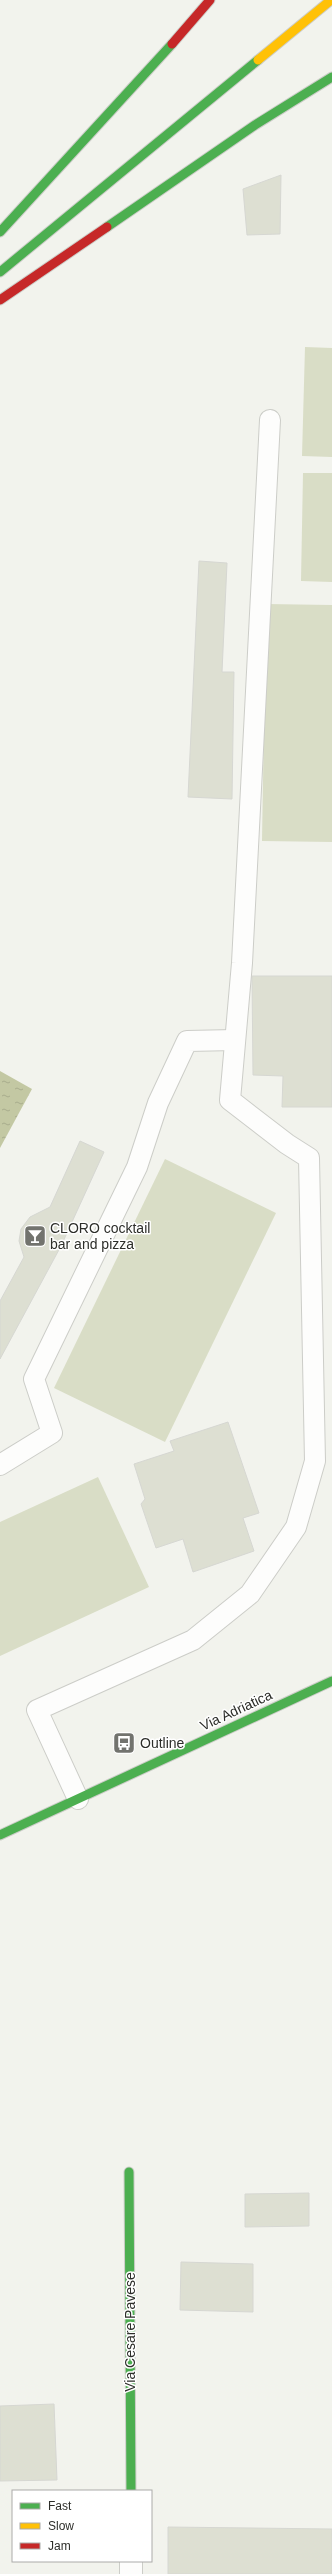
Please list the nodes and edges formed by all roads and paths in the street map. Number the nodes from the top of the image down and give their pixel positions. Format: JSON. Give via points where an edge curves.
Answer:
{"nodes":[{"id":1,"x":210,"y":0,"type":"edge"},
{"id":2,"x":331,"y":0,"type":"edge"},
{"id":3,"x":332,"y":77,"type":"edge"},
{"id":4,"x":0,"y":232,"type":"edge"},
{"id":5,"x":0,"y":272,"type":"edge"},
{"id":6,"x":0,"y":300,"type":"edge"},
{"id":7,"x":270,"y":420,"type":"dead end"},
{"id":8,"x":235,"y":1040,"type":"junction"},
{"id":9,"x":0,"y":1465,"type":"edge"},
{"id":10,"x":332,"y":1681,"type":"edge"},
{"id":11,"x":78,"y":1798,"type":"junction"},
{"id":12,"x":0,"y":1835,"type":"edge"},
{"id":13,"x":129,"y":2172,"type":"dead end"},
{"id":14,"x":131,"y":2490,"type":"edge"},
{"id":15,"x":131,"y":2562,"type":"edge"},
{"id":16,"x":131,"y":2574,"type":"edge"}],
"edges":[{"from":1,"to":4,"type":"main road","via":[[117,106]]},
{"from":2,"to":5,"type":"main road"},
{"from":3,"to":6,"type":"main road","via":[[254,125]]},
{"from":7,"to":8,"type":"lane","via":[[242,955]]},
{"from":8,"to":9,"type":"lane","via":[[186,1040],[158,1103],[137,1167],[34,1379],[52,1433]]},
{"from":8,"to":11,"type":"lane","via":[[230,1100],[287,1144],[310,1158],[315,1462],[296,1527],[250,1594],[193,1640],[37,1710]]},
{"from":10,"to":11,"type":"main road","name":"Via Adriatica"},
{"from":11,"to":12,"type":"main road","name":"Via Adriatica"},
{"from":13,"to":14,"type":"main road","name":"Via Cesare Pavese"},
{"from":15,"to":16,"type":"street"}]}
